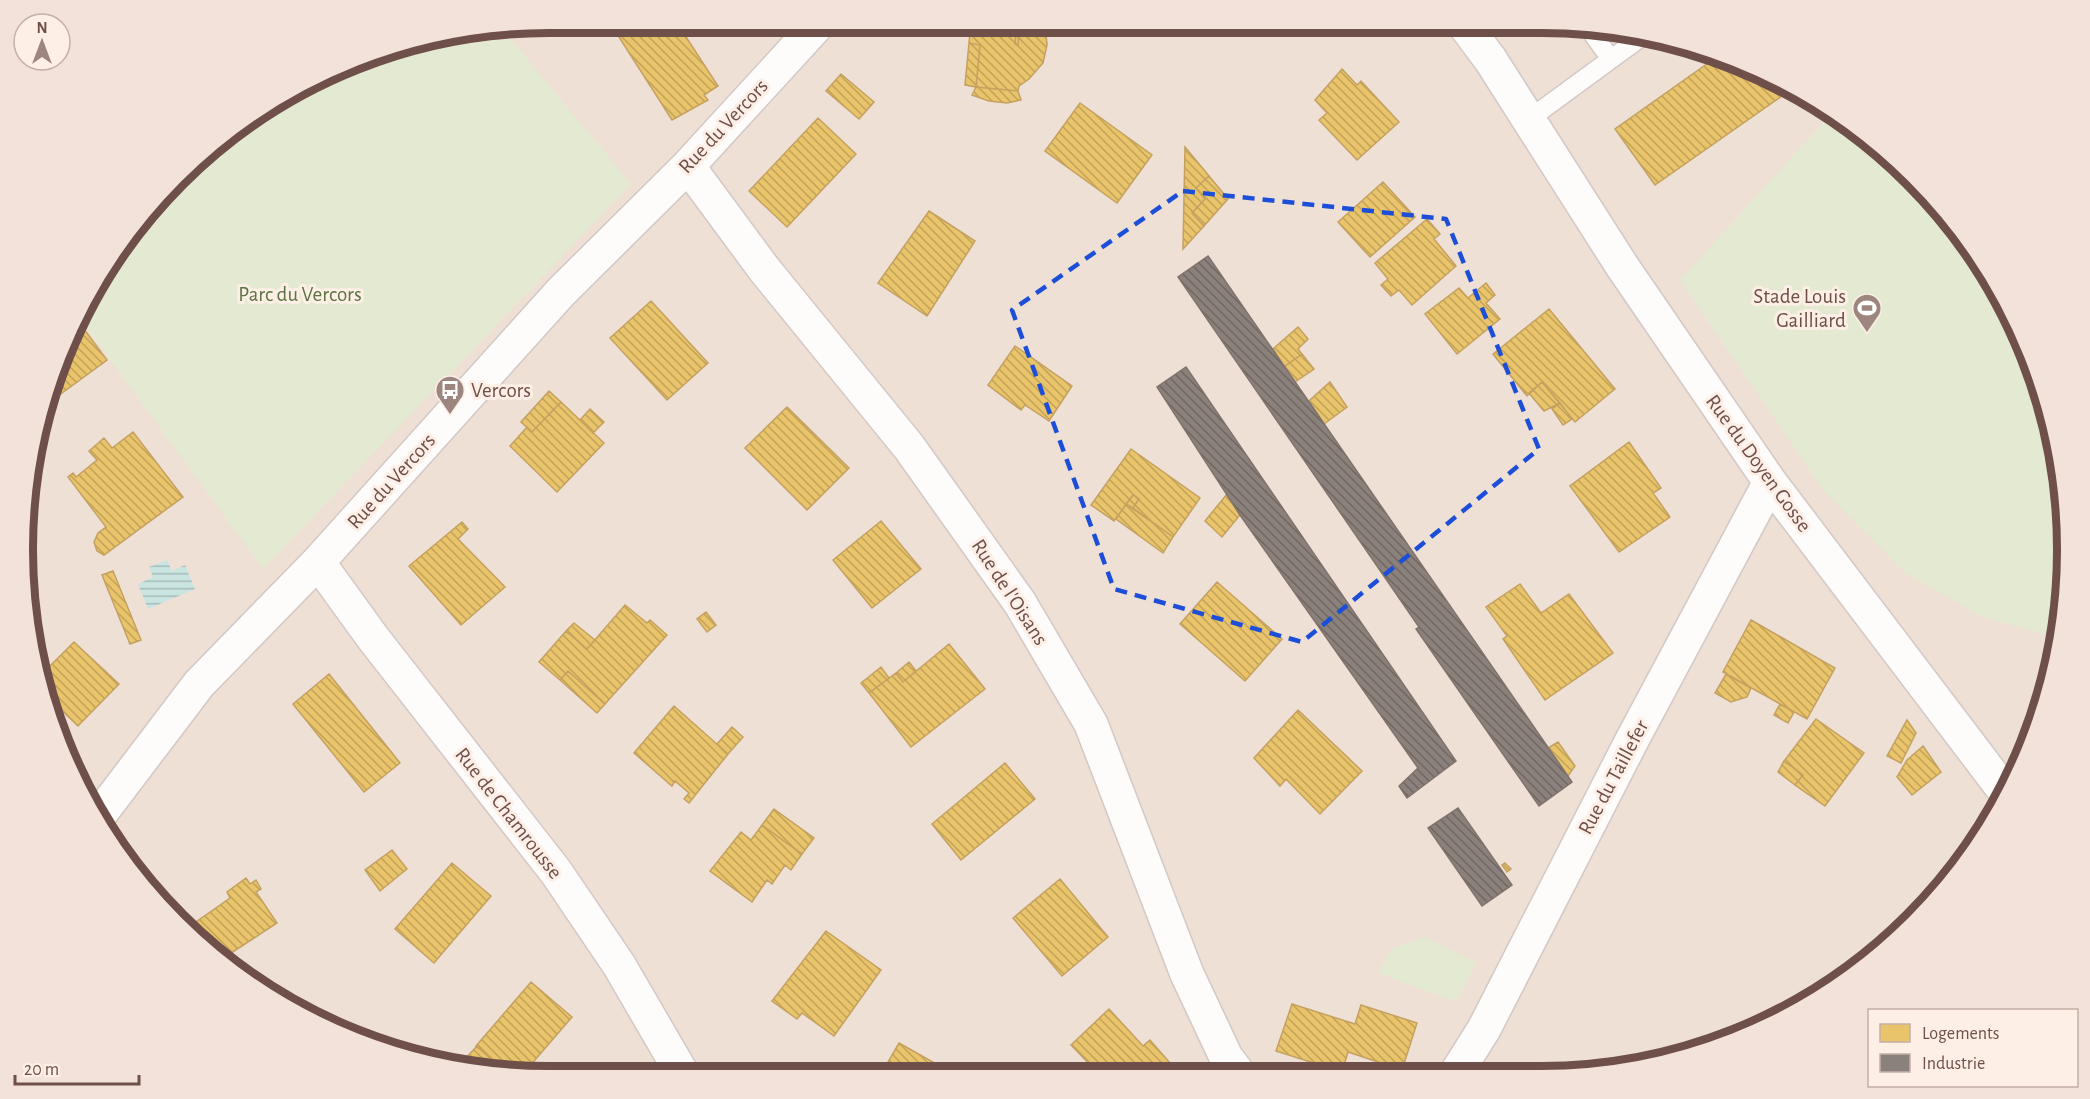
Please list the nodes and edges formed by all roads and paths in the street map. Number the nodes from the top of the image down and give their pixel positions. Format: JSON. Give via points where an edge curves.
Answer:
{"nodes":[{"id":1,"x":810,"y":33,"type":"edge"},
{"id":2,"x":1470,"y":33,"type":"edge"},
{"id":3,"x":1594,"y":36,"type":"edge"},
{"id":4,"x":1634,"y":42,"type":"edge"},
{"id":5,"x":1610,"y":58,"type":"junction"},
{"id":6,"x":1528,"y":120,"type":"junction"},
{"id":7,"x":688,"y":166,"type":"junction"},
{"id":8,"x":1770,"y":482,"type":"junction"},
{"id":9,"x":318,"y":562,"type":"junction"},
{"id":10,"x":2000,"y":785,"type":"edge"},
{"id":11,"x":103,"y":810,"type":"edge"},
{"id":12,"x":678,"y":1066,"type":"edge"},
{"id":13,"x":1233,"y":1066,"type":"edge"},
{"id":14,"x":1461,"y":1066,"type":"edge"}],
"edges":[{"from":1,"to":7,"type":"street","name":"Rue du Vercors"},
{"from":2,"to":6,"type":"street","name":"Rue du Doyen Gosse"},
{"from":3,"to":5,"type":"lane"},
{"from":4,"to":5,"type":"lane"},
{"from":5,"to":6,"type":"lane"},
{"from":6,"to":8,"type":"street","name":"Rue du Doyen Gosse"},
{"from":7,"to":9,"type":"street","name":"Rue du Vercors","via":[[561,292]]},
{"from":7,"to":13,"type":"street","name":"Rue de l'Oisans","via":[[764,269],[909,447],[1020,603],[1091,724],[1188,974]]},
{"from":8,"to":10,"type":"street","name":"Rue du Doyen Gosse"},
{"from":8,"to":14,"type":"street","name":"Rue du Taillefer","via":[[1484,1029]]},
{"from":9,"to":11,"type":"street","name":"Rue du Vercors","via":[[199,684]]},
{"from":9,"to":12,"type":"street","name":"Rue de Chamrousse","via":[[556,872],[619,965]]}]}
